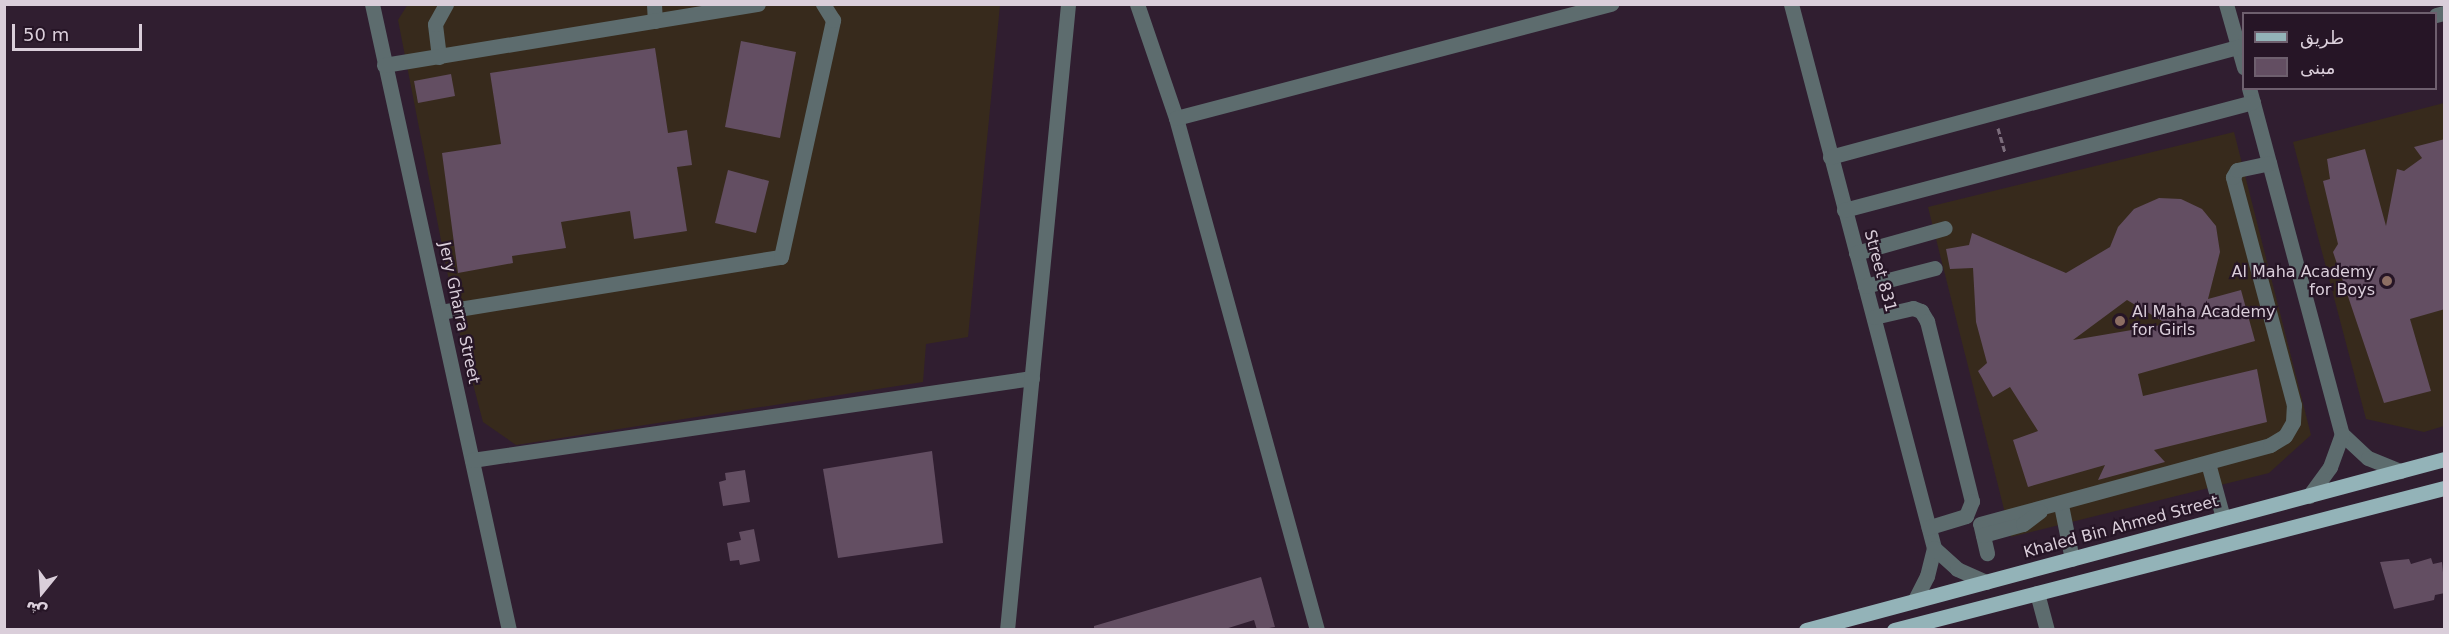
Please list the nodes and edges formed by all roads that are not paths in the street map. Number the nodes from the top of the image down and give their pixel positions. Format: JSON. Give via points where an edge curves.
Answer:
{"nodes":[{"id":1,"x":372,"y":4,"type":"edge"},
{"id":2,"x":446,"y":4,"type":"edge"},
{"id":3,"x":654,"y":4,"type":"edge"},
{"id":4,"x":758,"y":4,"type":"edge"},
{"id":5,"x":823,"y":4,"type":"edge"},
{"id":6,"x":1068,"y":4,"type":"edge"},
{"id":7,"x":1137,"y":4,"type":"edge"},
{"id":8,"x":1611,"y":4,"type":"edge"},
{"id":9,"x":1791,"y":4,"type":"edge"},
{"id":10,"x":2226,"y":4,"type":"edge"},
{"id":11,"x":656,"y":21,"type":"junction"},
{"id":12,"x":2238,"y":47,"type":"junction"},
{"id":13,"x":439,"y":57,"type":"junction"},
{"id":14,"x":2242,"y":61,"type":"edge"},
{"id":15,"x":384,"y":64,"type":"junction"},
{"id":16,"x":2251,"y":95,"type":"edge"},
{"id":17,"x":1176,"y":118,"type":"junction"},
{"id":18,"x":1830,"y":158,"type":"junction"},
{"id":19,"x":2269,"y":163,"type":"junction"},
{"id":20,"x":1844,"y":210,"type":"junction"},
{"id":21,"x":1945,"y":228,"type":"dead end"},
{"id":22,"x":1856,"y":253,"type":"junction"},
{"id":23,"x":1935,"y":268,"type":"dead end"},
{"id":24,"x":1865,"y":286,"type":"junction"},
{"id":25,"x":440,"y":312,"type":"junction"},
{"id":26,"x":1874,"y":317,"type":"junction"},
{"id":27,"x":1032,"y":378,"type":"junction"},
{"id":28,"x":2342,"y":434,"type":"junction"},
{"id":29,"x":2445,"y":459,"type":"edge"},
{"id":30,"x":472,"y":460,"type":"junction"},
{"id":31,"x":2208,"y":463,"type":"junction"},
{"id":32,"x":2400,"y":471,"type":"junction"},
{"id":33,"x":2445,"y":488,"type":"edge"},
{"id":34,"x":2309,"y":496,"type":"junction"},
{"id":35,"x":2061,"y":505,"type":"junction"},
{"id":36,"x":1968,"y":513,"type":"junction"},
{"id":37,"x":2223,"y":518,"type":"junction"},
{"id":38,"x":1929,"y":527,"type":"junction"},
{"id":39,"x":1982,"y":530,"type":"junction"},
{"id":40,"x":1934,"y":548,"type":"junction"},
{"id":41,"x":1987,"y":553,"type":"dead end"},
{"id":42,"x":2072,"y":559,"type":"junction"},
{"id":43,"x":1986,"y":582,"type":"junction"},
{"id":44,"x":2037,"y":593,"type":"junction"},
{"id":45,"x":1914,"y":601,"type":"junction"},
{"id":46,"x":1918,"y":626,"type":"edge"},
{"id":47,"x":509,"y":630,"type":"edge"},
{"id":48,"x":1007,"y":630,"type":"edge"},
{"id":49,"x":1317,"y":630,"type":"edge"},
{"id":50,"x":1806,"y":630,"type":"edge"},
{"id":51,"x":1894,"y":630,"type":"edge"},
{"id":52,"x":2047,"y":630,"type":"edge"}],
"edges":[{"from":1,"to":15,"type":"street","name":"Jery Gharra Street"},
{"from":2,"to":13,"type":"street","via":[[435,24]]},
{"from":3,"to":11,"type":"street"},
{"from":4,"to":11,"type":"street"},
{"from":5,"to":25,"type":"street","via":[[833,20],[781,257]]},
{"from":6,"to":27,"type":"street"},
{"from":7,"to":17,"type":"street"},
{"from":8,"to":17,"type":"street"},
{"from":9,"to":18,"type":"street","name":"Street 831"},
{"from":10,"to":12,"type":"street"},
{"from":11,"to":13,"type":"street"},
{"from":12,"to":14,"type":"street"},
{"from":12,"to":18,"type":"street"},
{"from":13,"to":15,"type":"street"},
{"from":15,"to":25,"type":"street","name":"Jery Gharra Street"},
{"from":16,"to":19,"type":"street"},
{"from":16,"to":20,"type":"street"},
{"from":17,"to":49,"type":"street"},
{"from":18,"to":20,"type":"street","name":"Street 831"},
{"from":19,"to":28,"type":"street"},
{"from":19,"to":31,"type":"street","via":[[2236,170],[2234,177],[2294,405],[2293,422],[2285,436],[2270,445]]},
{"from":20,"to":22,"type":"street","name":"Street 831"},
{"from":21,"to":22,"type":"street"},
{"from":22,"to":24,"type":"street","name":"Street 831"},
{"from":23,"to":24,"type":"street"},
{"from":24,"to":26,"type":"street","name":"Street 831"},
{"from":25,"to":30,"type":"street","name":"Jery Gharra Street"},
{"from":26,"to":36,"type":"street","via":[[1913,308],[1925,315],[1972,501]]},
{"from":26,"to":38,"type":"street","name":"Street 831"},
{"from":27,"to":30,"type":"street"},
{"from":27,"to":48,"type":"street"},
{"from":28,"to":32,"type":"street","via":[[2368,458]]},
{"from":28,"to":34,"type":"street","via":[[2330,467]]},
{"from":29,"to":32,"type":"main road","name":"Khaled Bin Ahmed Street"},
{"from":30,"to":47,"type":"street","name":"Jery Gharra Street"},
{"from":31,"to":35,"type":"street"},
{"from":31,"to":37,"type":"street"},
{"from":32,"to":34,"type":"main road","name":"Khaled Bin Ahmed Street"},
{"from":33,"to":44,"type":"main road"},
{"from":34,"to":37,"type":"main road","name":"Khaled Bin Ahmed Street"},
{"from":35,"to":39,"type":"street","via":[[2040,511],[2025,509]]},
{"from":35,"to":42,"type":"street"},
{"from":36,"to":38,"type":"street"},
{"from":36,"to":39,"type":"street"},
{"from":37,"to":42,"type":"main road","name":"Khaled Bin Ahmed Street"},
{"from":38,"to":40,"type":"street","name":"Street 831"},
{"from":39,"to":41,"type":"street"},
{"from":40,"to":43,"type":"street","via":[[1957,569]]},
{"from":40,"to":45,"type":"street","name":"Street 831","via":[[1927,576]]},
{"from":42,"to":43,"type":"main road","name":"Khaled Bin Ahmed Street"},
{"from":43,"to":45,"type":"main road","name":"Khaled Bin Ahmed Street"},
{"from":44,"to":46,"type":"main road"},
{"from":44,"to":52,"type":"street"},
{"from":45,"to":50,"type":"main road","name":"Khaled Bin Ahmed Street"},
{"from":46,"to":51,"type":"main road"}]}
